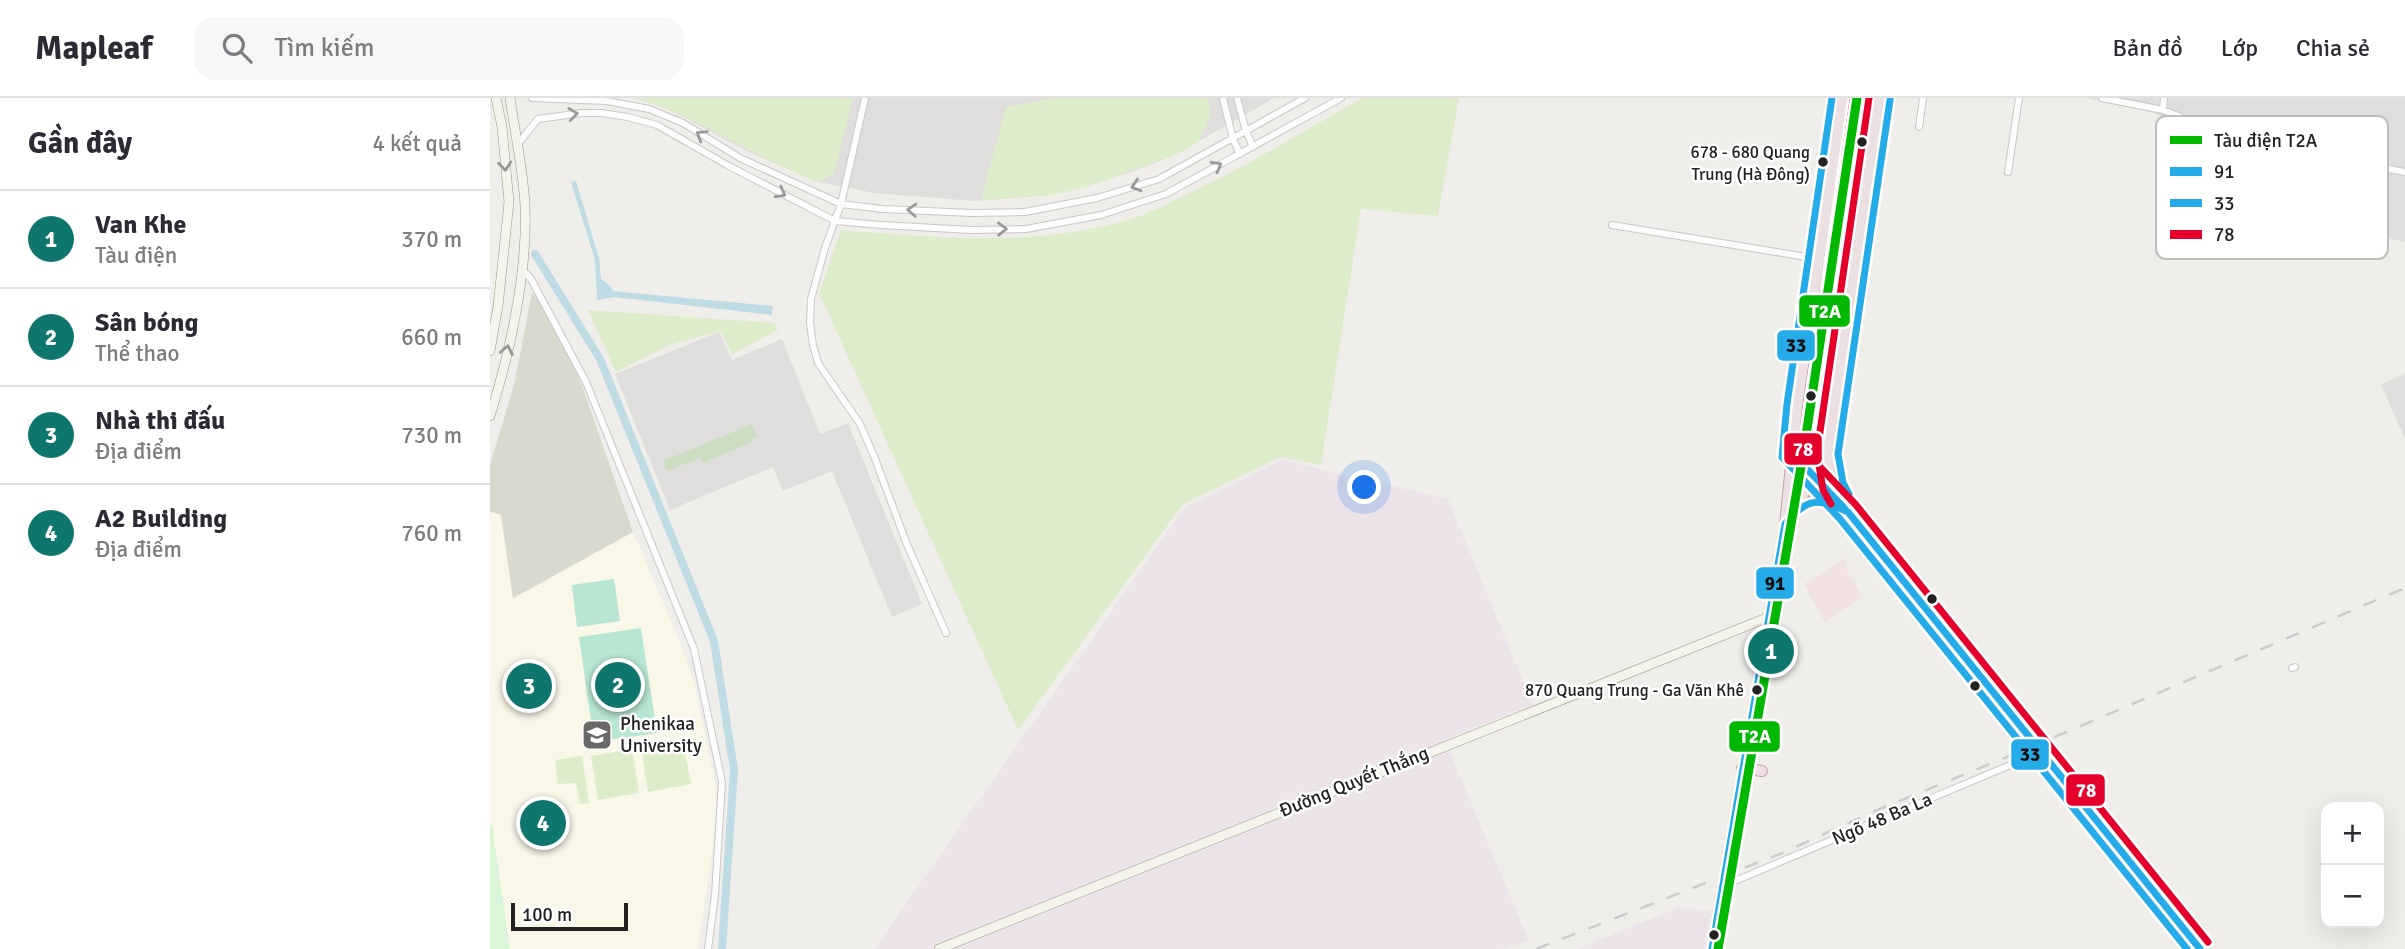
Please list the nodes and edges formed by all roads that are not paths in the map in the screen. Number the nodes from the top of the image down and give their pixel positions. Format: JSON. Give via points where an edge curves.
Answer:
{"nodes":[{"id":1,"x":496,"y":98,"type":"edge"},
{"id":2,"x":510,"y":98,"type":"edge"},
{"id":3,"x":532,"y":98,"type":"edge"},
{"id":4,"x":865,"y":98,"type":"edge"},
{"id":5,"x":1223,"y":98,"type":"edge"},
{"id":6,"x":1237,"y":98,"type":"edge"},
{"id":7,"x":1305,"y":98,"type":"edge"},
{"id":8,"x":1341,"y":98,"type":"edge"},
{"id":9,"x":1843,"y":98,"type":"edge"},
{"id":10,"x":1880,"y":98,"type":"edge"},
{"id":11,"x":1923,"y":98,"type":"edge"},
{"id":12,"x":2019,"y":98,"type":"edge"},
{"id":13,"x":2102,"y":98,"type":"edge"},
{"id":14,"x":2164,"y":98,"type":"edge"},
{"id":15,"x":2130,"y":101,"type":"edge"},
{"id":16,"x":2163,"y":110,"type":"junction"},
{"id":17,"x":2178,"y":116,"type":"edge"},
{"id":18,"x":1919,"y":127,"type":"dead end"},
{"id":19,"x":1246,"y":131,"type":"junction"},
{"id":20,"x":1233,"y":139,"type":"junction"},
{"id":21,"x":517,"y":145,"type":"junction"},
{"id":22,"x":1253,"y":147,"type":"junction"},
{"id":23,"x":1240,"y":154,"type":"junction"},
{"id":24,"x":2008,"y":172,"type":"dead end"},
{"id":25,"x":841,"y":204,"type":"junction"},
{"id":26,"x":835,"y":221,"type":"junction"},
{"id":27,"x":1612,"y":225,"type":"dead end"},
{"id":28,"x":1819,"y":260,"type":"junction"},
{"id":29,"x":1855,"y":265,"type":"junction"},
{"id":30,"x":523,"y":270,"type":"junction"},
{"id":31,"x":490,"y":351,"type":"edge"},
{"id":32,"x":490,"y":416,"type":"edge"},
{"id":33,"x":1792,"y":453,"type":"junction"},
{"id":34,"x":1827,"y":454,"type":"junction"},
{"id":35,"x":1814,"y":477,"type":"junction"},
{"id":36,"x":1848,"y":512,"type":"junction"},
{"id":37,"x":1785,"y":524,"type":"junction"},
{"id":38,"x":1774,"y":586,"type":"junction"},
{"id":39,"x":1789,"y":589,"type":"dead end"},
{"id":40,"x":1769,"y":617,"type":"junction"},
{"id":41,"x":946,"y":633,"type":"dead end"},
{"id":42,"x":2041,"y":752,"type":"junction"},
{"id":43,"x":1742,"y":768,"type":"junction"},
{"id":44,"x":1762,"y":771,"type":"dead end"},
{"id":45,"x":1723,"y":886,"type":"junction"},
{"id":46,"x":708,"y":949,"type":"edge"},
{"id":47,"x":939,"y":949,"type":"edge"},
{"id":48,"x":1712,"y":949,"type":"edge"},
{"id":49,"x":2200,"y":949,"type":"edge"}],
"edges":[{"from":1,"to":31,"type":"street","one_way":true,"via":[[509,202]]},
{"from":2,"to":21,"type":"street"},
{"from":25,"to":3,"type":"street","one_way":true,"via":[[740,158],[683,123],[649,109],[607,101]]},
{"from":4,"to":25,"type":"street"},
{"from":5,"to":20,"type":"street"},
{"from":6,"to":19,"type":"street"},
{"from":7,"to":19,"type":"street"},
{"from":8,"to":22,"type":"street"},
{"from":9,"to":28,"type":"highway"},
{"from":10,"to":29,"type":"highway"},
{"from":11,"to":18,"type":"street"},
{"from":12,"to":24,"type":"street"},
{"from":13,"to":15,"type":"street"},
{"from":14,"to":16,"type":"street"},
{"from":15,"to":16,"type":"street"},
{"from":16,"to":17,"type":"street"},
{"from":19,"to":20,"type":"street"},
{"from":19,"to":22,"type":"street"},
{"from":20,"to":23,"type":"street"},
{"from":20,"to":25,"type":"street","one_way":true,"via":[[1159,178],[1097,198],[1025,212]]},
{"from":21,"to":26,"type":"street","one_way":true,"via":[[538,119],[582,113],[628,117],[657,125]]},
{"from":21,"to":30,"type":"street","via":[[525,205]]},
{"from":22,"to":23,"type":"street"},
{"from":26,"to":23,"type":"street","one_way":true,"via":[[1026,229],[1101,215],[1166,194]]},
{"from":25,"to":26,"type":"street"},
{"from":26,"to":41,"type":"street","via":[[811,299],[813,345],[818,363],[860,424]]},
{"from":27,"to":28,"type":"street"},
{"from":28,"to":29,"type":"street"},
{"from":28,"to":33,"type":"highway"},
{"from":29,"to":34,"type":"highway"},
{"from":32,"to":30,"type":"street","one_way":true},
{"from":30,"to":46,"type":"street","via":[[586,382],[694,649],[722,782]]},
{"from":33,"to":35,"type":"highway"},
{"from":33,"to":37,"type":"highway"},
{"from":34,"to":35,"type":"highway"},
{"from":34,"to":36,"type":"highway","via":[[1833,487]]},
{"from":35,"to":36,"type":"highway"},
{"from":35,"to":37,"type":"highway"},
{"from":36,"to":37,"type":"highway","via":[[1828,503],[1803,503]]},
{"from":36,"to":42,"type":"highway"},
{"from":37,"to":38,"type":"highway"},
{"from":38,"to":39,"type":"highway"},
{"from":38,"to":40,"type":"highway"},
{"from":40,"to":43,"type":"highway"},
{"from":40,"to":47,"type":"street","name":"Đường Quyết Thắng"},
{"from":42,"to":45,"type":"street","name":"Ngõ 48 Ba La"},
{"from":42,"to":49,"type":"highway"},
{"from":43,"to":44,"type":"highway"},
{"from":43,"to":45,"type":"highway"},
{"from":45,"to":48,"type":"highway"}]}
